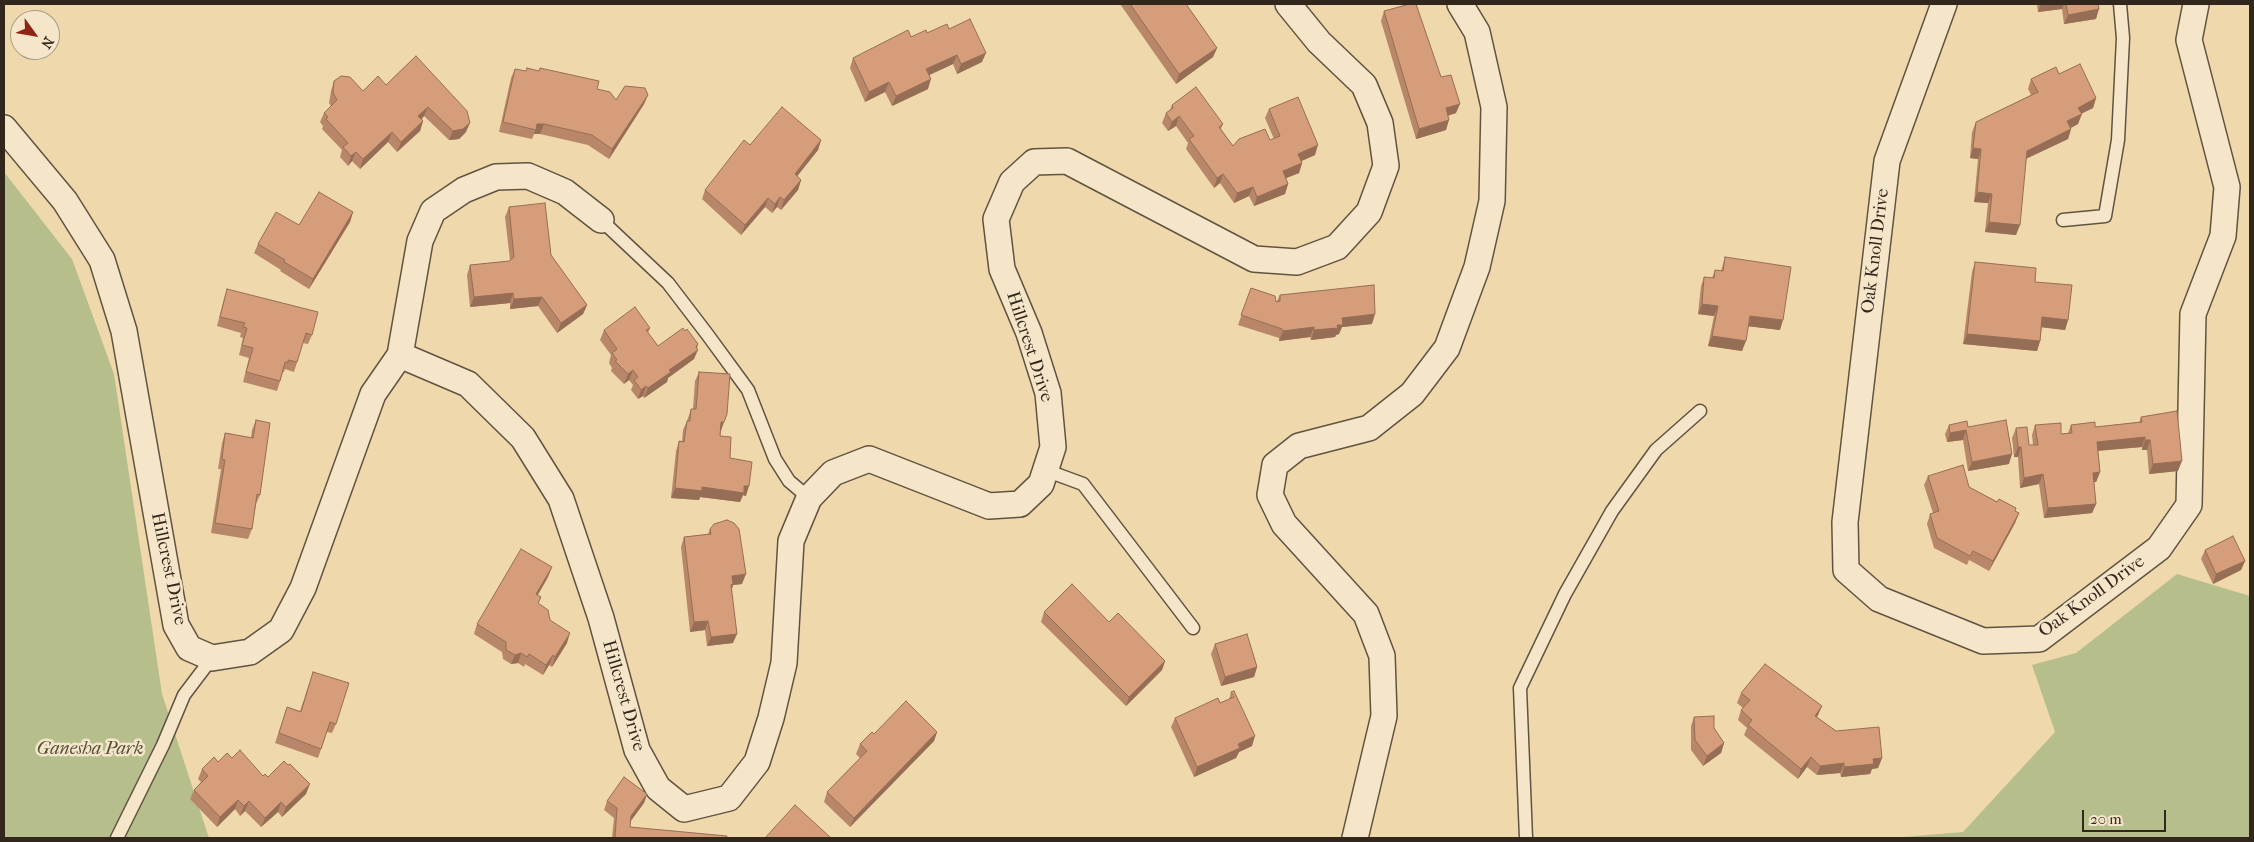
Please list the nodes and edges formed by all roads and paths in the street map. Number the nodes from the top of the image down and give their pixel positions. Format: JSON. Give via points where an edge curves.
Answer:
{"nodes":[{"id":1,"x":1288,"y":4,"type":"edge"},
{"id":2,"x":1460,"y":4,"type":"edge"},
{"id":3,"x":1944,"y":4,"type":"edge"},
{"id":4,"x":2120,"y":4,"type":"edge"},
{"id":5,"x":2196,"y":4,"type":"edge"},
{"id":6,"x":4,"y":128,"type":"edge"},
{"id":7,"x":601,"y":220,"type":"joint"},
{"id":8,"x":2063,"y":220,"type":"dead end"},
{"id":9,"x":400,"y":355,"type":"junction"},
{"id":10,"x":1700,"y":411,"type":"dead end"},
{"id":11,"x":1045,"y":470,"type":"junction"},
{"id":12,"x":809,"y":498,"type":"junction"},
{"id":13,"x":1192,"y":628,"type":"dead end"},
{"id":14,"x":212,"y":658,"type":"junction"},
{"id":15,"x":116,"y":838,"type":"edge"},
{"id":16,"x":1355,"y":838,"type":"edge"},
{"id":17,"x":1526,"y":838,"type":"edge"}],
"edges":[{"from":1,"to":11,"type":"street","name":"Hillcrest Drive","via":[[1319,42],[1364,85],[1380,123],[1386,166],[1369,212],[1337,247],[1297,262],[1254,259],[1067,161],[1034,162],[1012,182],[996,219],[1002,268],[1029,333],[1048,392],[1053,447]]},
{"from":2,"to":16,"type":"street","via":[[1477,32],[1494,107],[1492,201],[1477,266],[1447,348],[1412,394],[1368,428],[1299,446],[1275,466],[1270,495],[1284,524],[1366,614],[1382,656],[1384,716]]},
{"from":3,"to":5,"type":"street","name":"Oak Knoll Drive","via":[[1887,161],[1845,522],[1846,570],[1879,599],[1983,641],[2039,639],[2159,548],[2189,504],[2192,314],[2223,236],[2227,187],[2189,40]]},
{"from":4,"to":8,"type":"lane","via":[[2123,38],[2118,140],[2105,216]]},
{"from":6,"to":14,"type":"street","name":"Hillcrest Drive","via":[[64,201],[102,260],[124,331],[176,625],[190,648]]},
{"from":7,"to":9,"type":"street","via":[[566,192],[528,176],[496,177],[464,190],[433,211],[420,241]]},
{"from":7,"to":12,"type":"lane","via":[[668,283],[748,390],[775,459],[789,481]]},
{"from":9,"to":12,"type":"street","name":"Hillcrest Drive","via":[[468,384],[523,438],[561,499],[595,600],[637,750],[658,788],[684,809],[729,798],[757,762],[784,663],[791,541]]},
{"from":9,"to":14,"type":"street","via":[[373,394],[303,588],[281,630],[250,652]]},
{"from":10,"to":17,"type":"lane","via":[[1656,450],[1612,511],[1565,594],[1520,688]]},
{"from":11,"to":12,"type":"street","name":"Hillcrest Drive","via":[[1040,484],[1020,504],[988,506],[869,459],[833,473]]},
{"from":11,"to":13,"type":"lane","via":[[1083,484]]},
{"from":14,"to":15,"type":"lane","via":[[184,695],[163,745]]}]}
